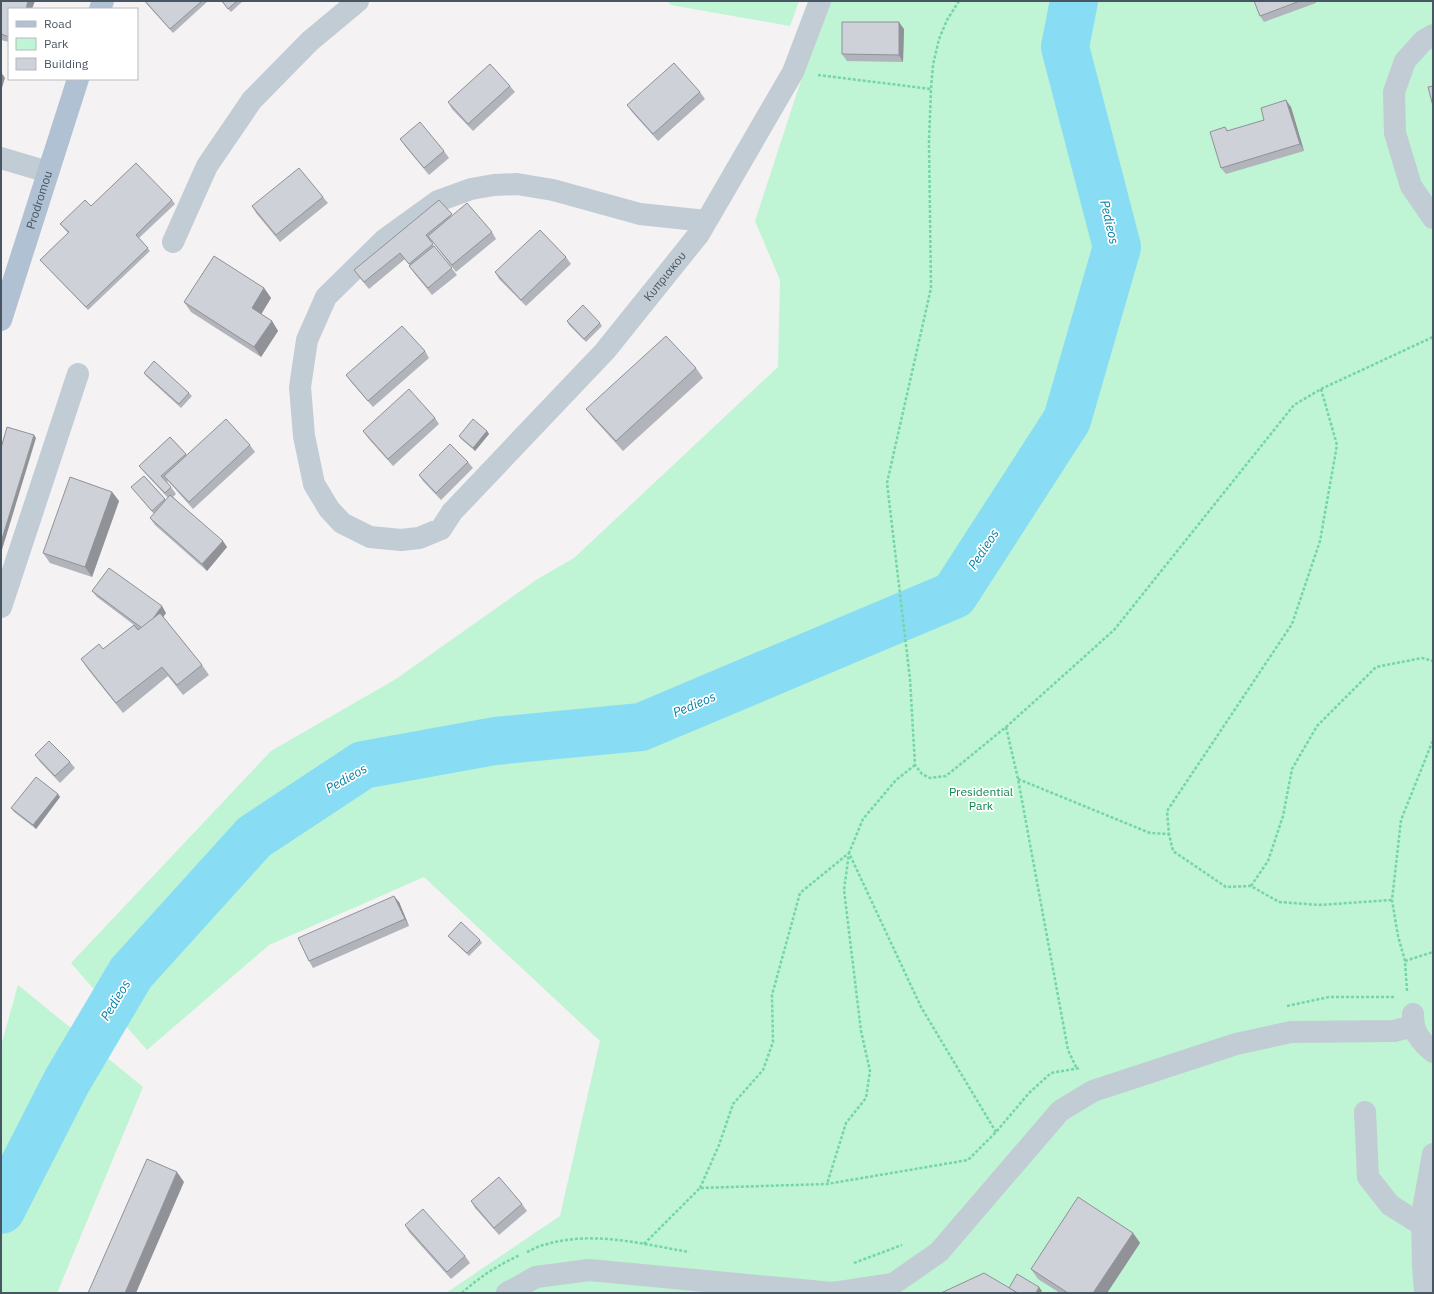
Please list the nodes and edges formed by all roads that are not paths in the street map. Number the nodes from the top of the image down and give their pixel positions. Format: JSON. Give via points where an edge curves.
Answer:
{"nodes":[{"id":1,"x":358,"y":1,"type":"edge"},
{"id":2,"x":820,"y":1,"type":"edge"},
{"id":3,"x":1433,"y":35,"type":"edge"},
{"id":4,"x":78,"y":80,"type":"edge"},
{"id":5,"x":1,"y":158,"type":"edge"},
{"id":6,"x":48,"y":172,"type":"junction"},
{"id":7,"x":1433,"y":218,"type":"edge"},
{"id":8,"x":706,"y":221,"type":"junction"},
{"id":9,"x":173,"y":242,"type":"dead end"},
{"id":10,"x":1,"y":320,"type":"edge"},
{"id":11,"x":78,"y":374,"type":"dead end"},
{"id":12,"x":1,"y":607,"type":"edge"},
{"id":13,"x":1433,"y":1052,"type":"edge"},
{"id":14,"x":1365,"y":1112,"type":"dead end"},
{"id":15,"x":1433,"y":1154,"type":"edge"},
{"id":16,"x":1422,"y":1225,"type":"junction"},
{"id":17,"x":507,"y":1293,"type":"edge"},
{"id":18,"x":1425,"y":1293,"type":"edge"}],
"edges":[{"from":1,"to":9,"type":"street","via":[[310,41],[252,100],[207,166]]},
{"from":2,"to":8,"type":"street","name":"Κυπριακου","via":[[793,72]]},
{"from":3,"to":7,"type":"street","via":[[1423,41],[1405,61],[1394,92],[1395,133],[1411,186]]},
{"from":4,"to":6,"type":"main road","name":"Prodromou"},
{"from":5,"to":6,"type":"street"},
{"from":6,"to":10,"type":"main road","name":"Prodromou"},
{"from":8,"to":8,"type":"street","name":"Κυπριακου","via":[[640,214],[553,190],[517,184],[494,185],[471,189],[438,201],[384,240],[326,296],[307,340],[300,387],[304,436],[314,484],[329,509],[342,523],[370,537],[401,540],[419,538],[441,529],[452,512],[605,351],[699,234]]},
{"from":11,"to":12,"type":"street"},
{"from":13,"to":17,"type":"street","via":[[1424,1044],[1412,1012],[1394,1031],[1291,1032],[1236,1044],[1093,1091],[1060,1111],[939,1252],[893,1284],[833,1293],[589,1270],[536,1277]]},
{"from":14,"to":16,"type":"street","via":[[1368,1177],[1390,1205]]},
{"from":15,"to":16,"type":"street"},
{"from":16,"to":18,"type":"street"}]}
